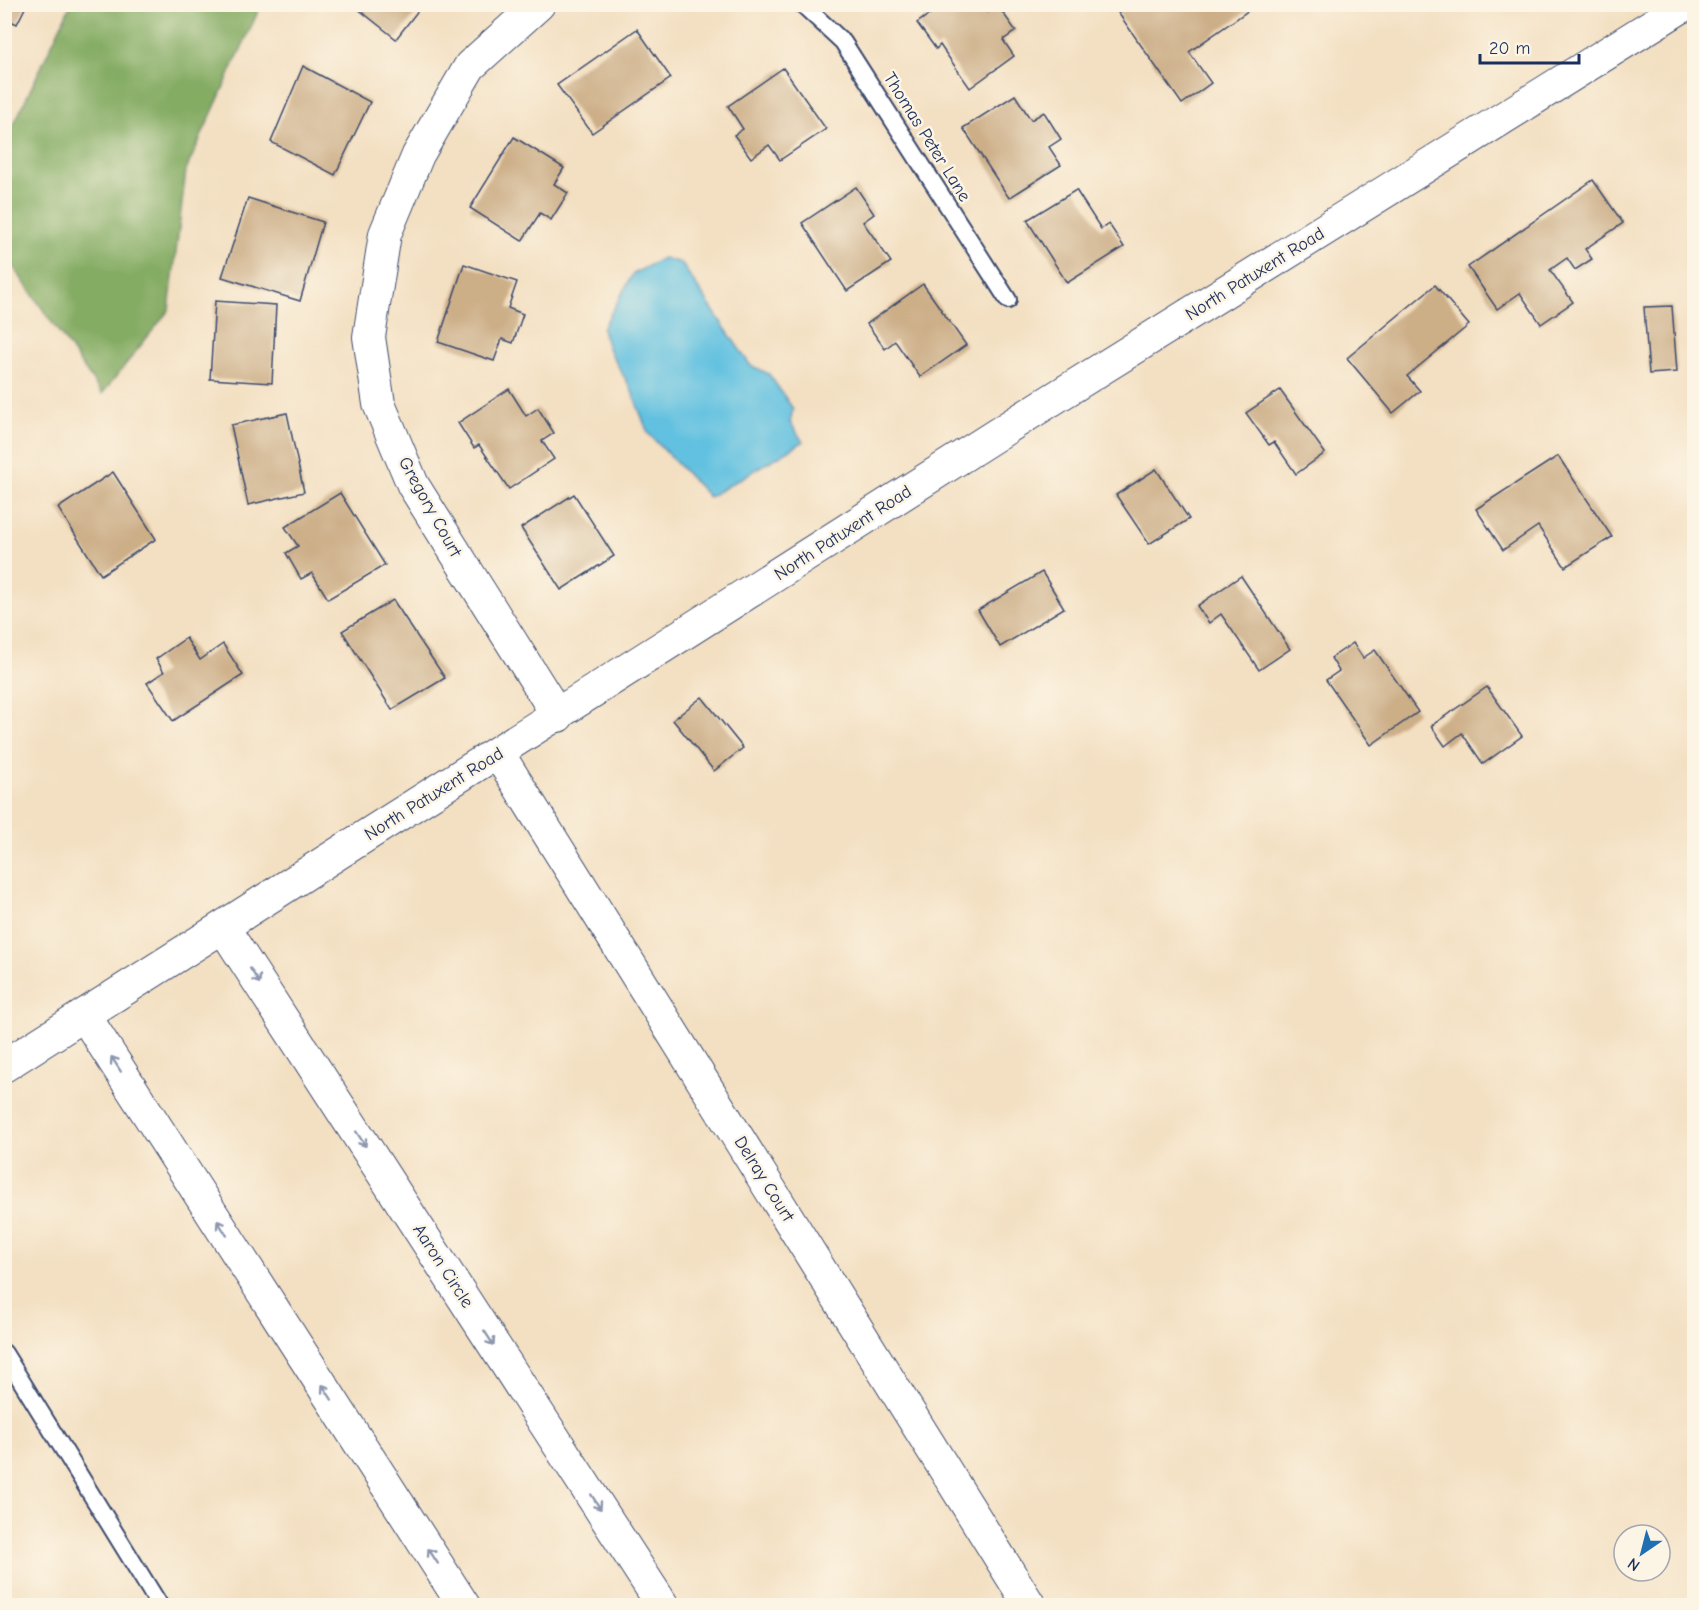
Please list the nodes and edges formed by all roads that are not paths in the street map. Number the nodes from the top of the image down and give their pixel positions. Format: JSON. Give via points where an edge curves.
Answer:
{"nodes":[{"id":1,"x":539,"y":4,"type":"edge"},
{"id":2,"x":802,"y":4,"type":"edge"},
{"id":3,"x":1686,"y":4,"type":"edge"},
{"id":4,"x":1008,"y":300,"type":"dead end"},
{"id":5,"x":558,"y":716,"type":"junction"},
{"id":6,"x":498,"y":753,"type":"junction"},
{"id":7,"x":223,"y":927,"type":"junction"},
{"id":8,"x":85,"y":1016,"type":"junction"},
{"id":9,"x":4,"y":1066,"type":"edge"},
{"id":10,"x":4,"y":1353,"type":"edge"},
{"id":11,"x":160,"y":1605,"type":"edge"},
{"id":12,"x":464,"y":1605,"type":"edge"},
{"id":13,"x":663,"y":1605,"type":"edge"},
{"id":14,"x":1029,"y":1605,"type":"edge"}],
"edges":[{"from":1,"to":5,"type":"street","name":"Gregory Court","via":[[470,66],[418,155],[385,234],[369,337],[379,404],[413,485]]},
{"from":2,"to":4,"type":"lane","name":"Thomas Peter Lane","via":[[843,42]]},
{"from":3,"to":5,"type":"street","name":"North Patuxent Road","via":[[1021,419]]},
{"from":5,"to":6,"type":"street","name":"North Patuxent Road"},
{"from":6,"to":7,"type":"street","name":"North Patuxent Road"},
{"from":6,"to":14,"type":"street","name":"Delray Court"},
{"from":7,"to":8,"type":"street","name":"North Patuxent Road"},
{"from":7,"to":13,"type":"street","name":"Aaron Circle","one_way":true},
{"from":8,"to":9,"type":"street","name":"North Patuxent Road"},
{"from":12,"to":8,"type":"street","one_way":true},
{"from":10,"to":11,"type":"lane"}]}
